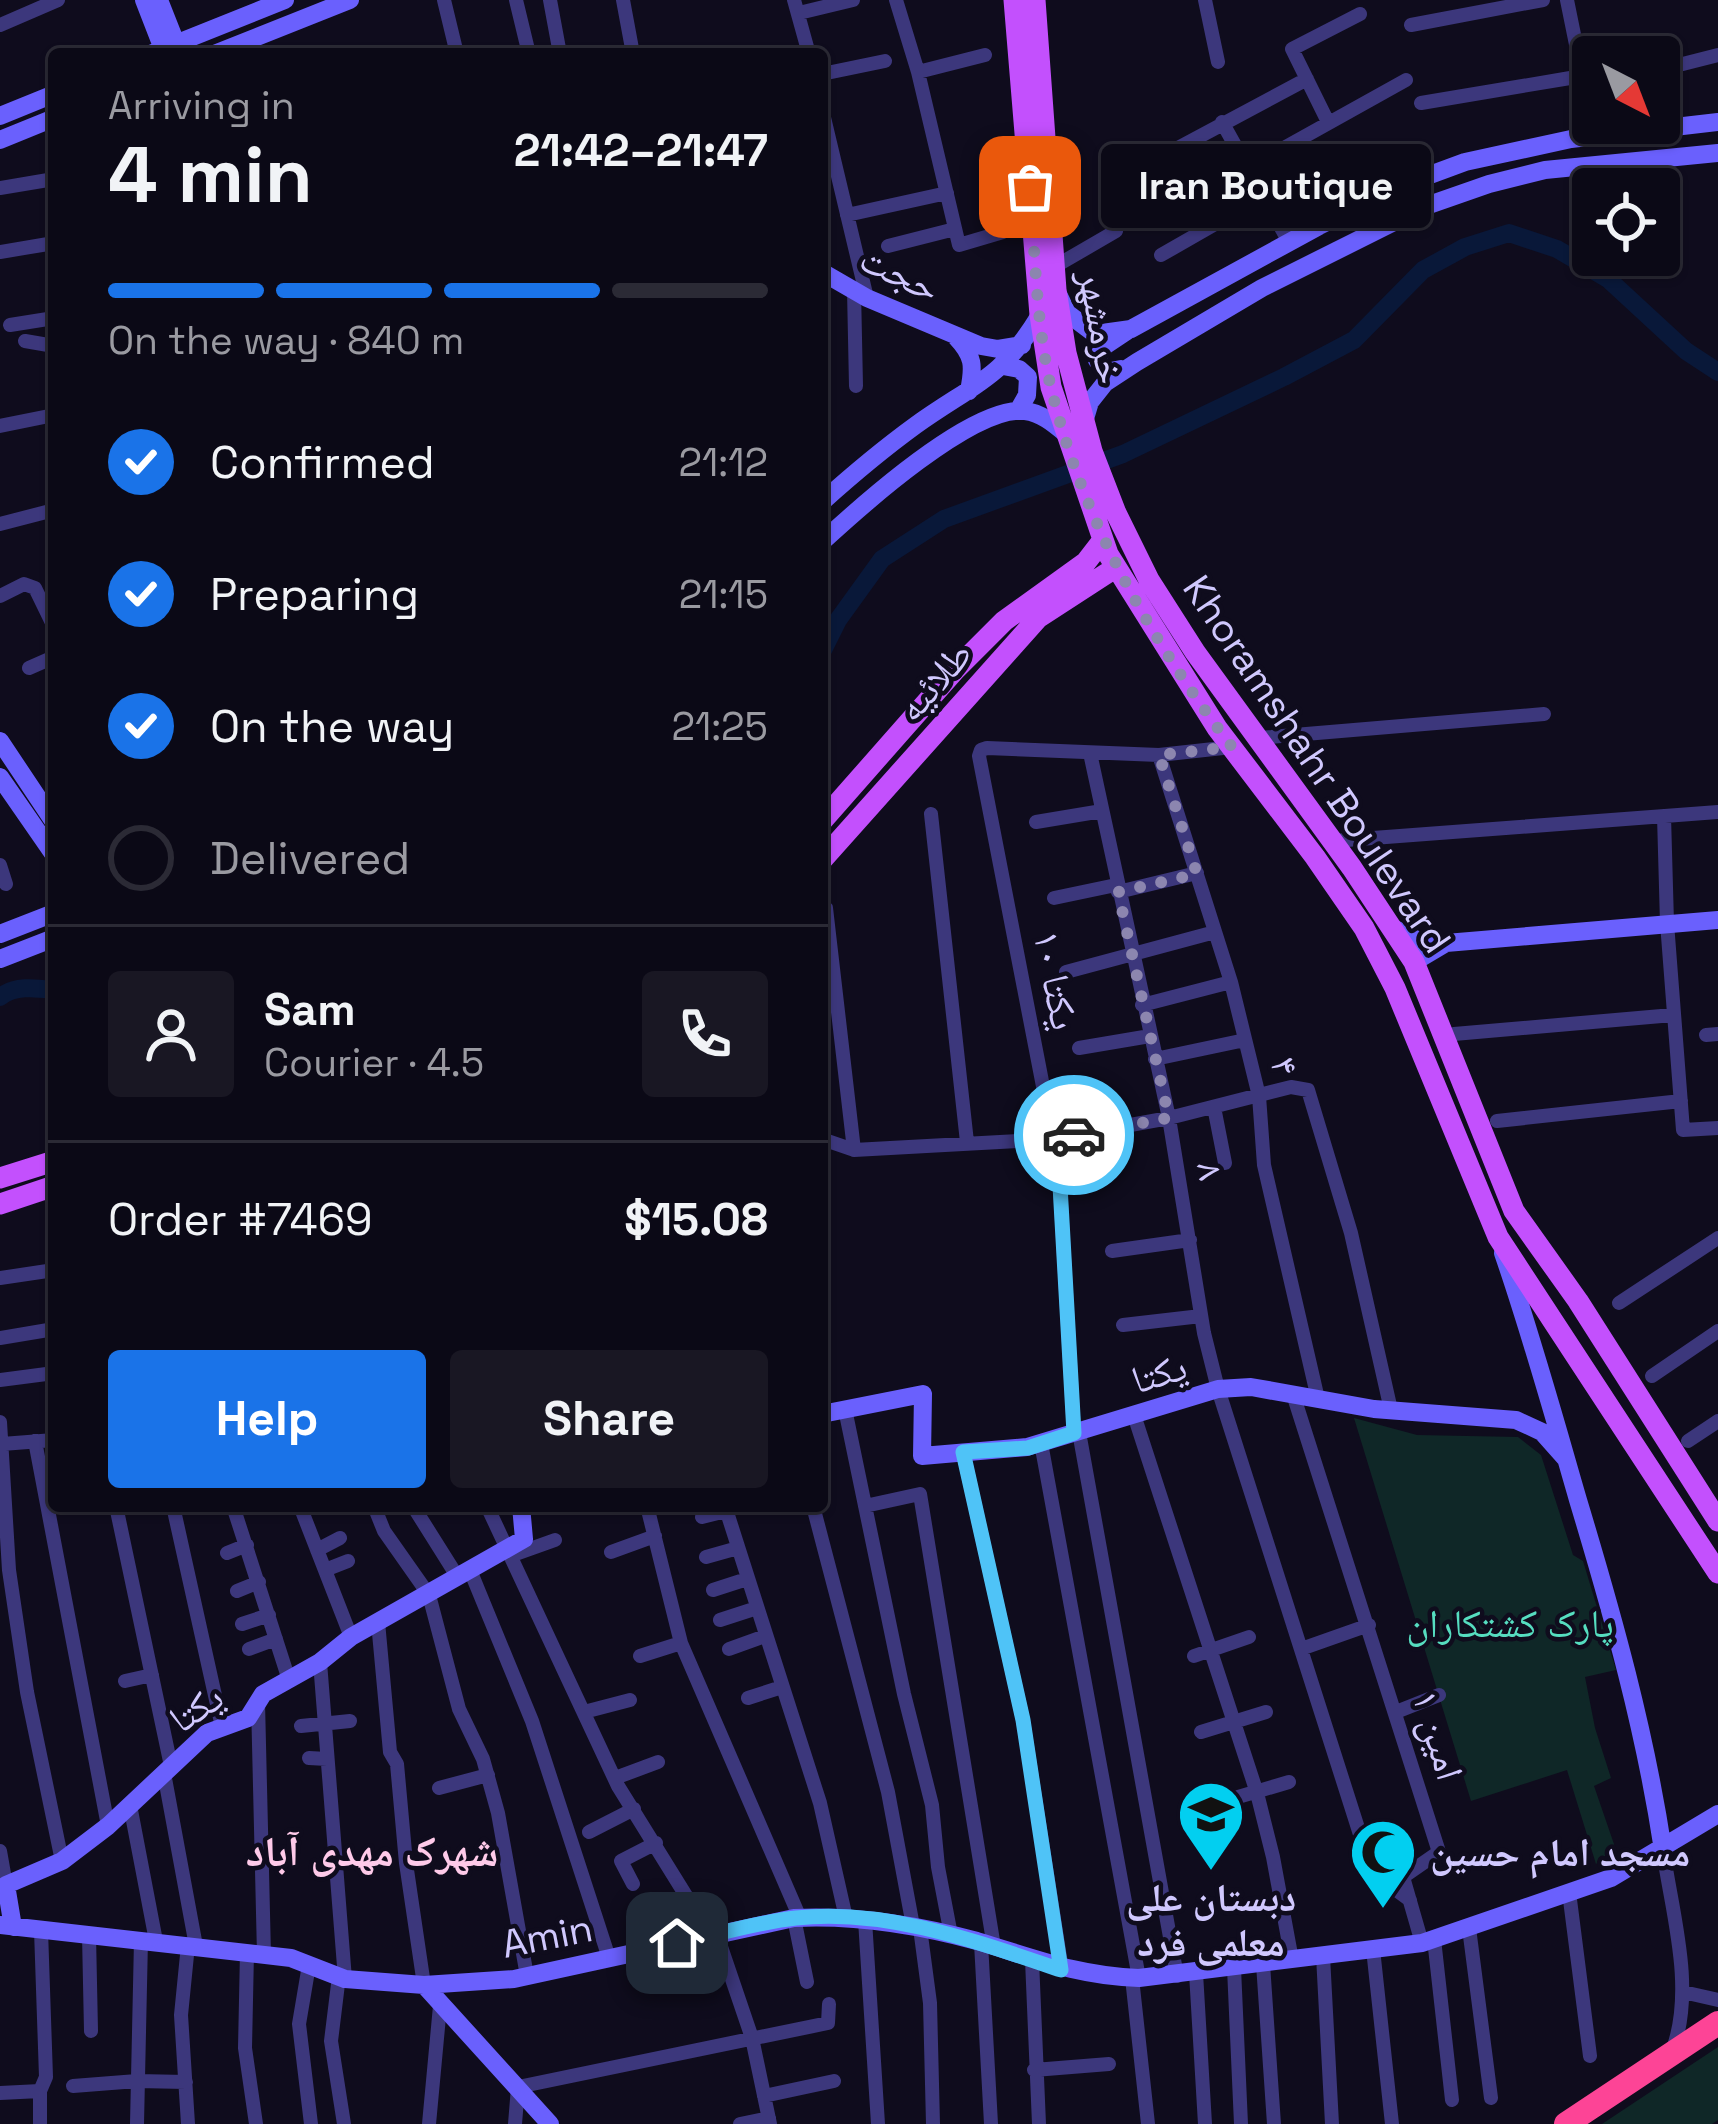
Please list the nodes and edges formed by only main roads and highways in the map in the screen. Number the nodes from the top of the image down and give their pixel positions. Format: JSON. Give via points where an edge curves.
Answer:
{"nodes":[{"id":1,"x":1014,"y":0,"type":"edge"},
{"id":2,"x":1035,"y":0,"type":"edge"},
{"id":3,"x":1035,"y":112,"type":"junction"},
{"id":4,"x":1075,"y":427,"type":"junction"},
{"id":5,"x":1094,"y":488,"type":"junction"},
{"id":6,"x":1102,"y":540,"type":"junction"},
{"id":7,"x":1115,"y":568,"type":"junction"},
{"id":8,"x":828,"y":814,"type":"edge"},
{"id":9,"x":828,"y":853,"type":"edge"},
{"id":10,"x":48,"y":1163,"type":"edge"},
{"id":11,"x":0,"y":1178,"type":"edge"},
{"id":12,"x":48,"y":1188,"type":"edge"},
{"id":13,"x":0,"y":1204,"type":"edge"},
{"id":14,"x":1718,"y":1521,"type":"edge"},
{"id":15,"x":1718,"y":1573,"type":"edge"},
{"id":16,"x":1718,"y":2024,"type":"edge"},
{"id":17,"x":1566,"y":2124,"type":"edge"}],
"edges":[{"from":1,"to":3,"type":"main road"},
{"from":2,"to":3,"type":"main road","name":"خرمشهر"},
{"from":3,"to":4,"type":"main road","name":"خرمشهر"},
{"from":3,"to":4,"type":"main road","name":"خرمشهر","via":[[1040,315],[1051,387]]},
{"from":4,"to":5,"type":"main road","name":"خرمشهر"},
{"from":5,"to":6,"type":"main road"},
{"from":5,"to":14,"type":"main road","name":"Khoramshahr Boulevard","via":[[1195,652],[1414,962],[1514,1211]]},
{"from":6,"to":7,"type":"main road"},
{"from":6,"to":8,"type":"main road","name":"طلائیه","via":[[955,670]]},
{"from":7,"to":9,"type":"main road","name":"طلائیه","via":[[1038,618]]},
{"from":7,"to":15,"type":"main road","via":[[1364,928],[1498,1237]]},
{"from":10,"to":11,"type":"main road"},
{"from":12,"to":13,"type":"main road"},
{"from":16,"to":17,"type":"highway"}]}
